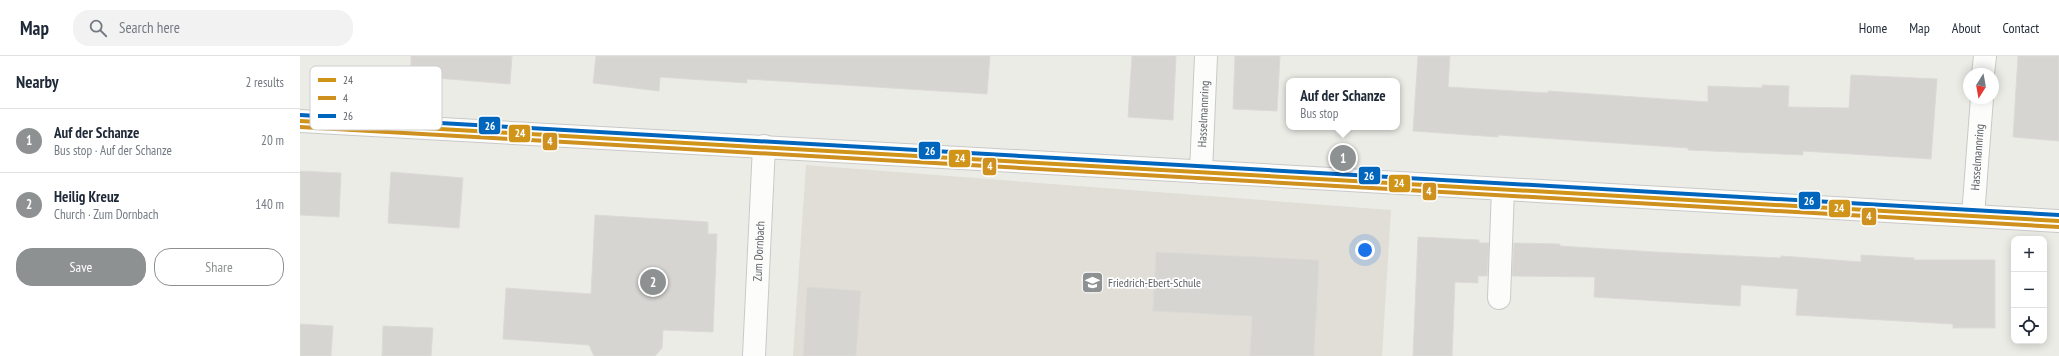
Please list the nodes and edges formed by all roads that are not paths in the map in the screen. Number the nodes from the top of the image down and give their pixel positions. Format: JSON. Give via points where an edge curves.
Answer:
{"nodes":[{"id":1,"x":1206,"y":56,"type":"edge"},
{"id":2,"x":1985,"y":56,"type":"edge"},
{"id":3,"x":1984,"y":68,"type":"edge"},
{"id":4,"x":1982,"y":104,"type":"edge"},
{"id":5,"x":300,"y":121,"type":"edge"},
{"id":6,"x":310,"y":122,"type":"edge"},
{"id":7,"x":442,"y":129,"type":"edge"},
{"id":8,"x":764,"y":146,"type":"junction"},
{"id":9,"x":1201,"y":172,"type":"junction"},
{"id":10,"x":1503,"y":190,"type":"junction"},
{"id":11,"x":1973,"y":216,"type":"junction"},
{"id":12,"x":2059,"y":221,"type":"edge"},
{"id":13,"x":1499,"y":298,"type":"dead end"},
{"id":14,"x":754,"y":356,"type":"edge"}],
"edges":[{"from":1,"to":9,"type":"street","name":"Hasselmannring"},
{"from":2,"to":3,"type":"street"},
{"from":4,"to":11,"type":"street","name":"Hasselmannring"},
{"from":5,"to":6,"type":"street"},
{"from":7,"to":8,"type":"street"},
{"from":8,"to":9,"type":"street"},
{"from":8,"to":14,"type":"street","name":"Zum Dornbach"},
{"from":9,"to":10,"type":"street"},
{"from":10,"to":11,"type":"street"},
{"from":10,"to":13,"type":"street"},
{"from":11,"to":12,"type":"street"}]}
